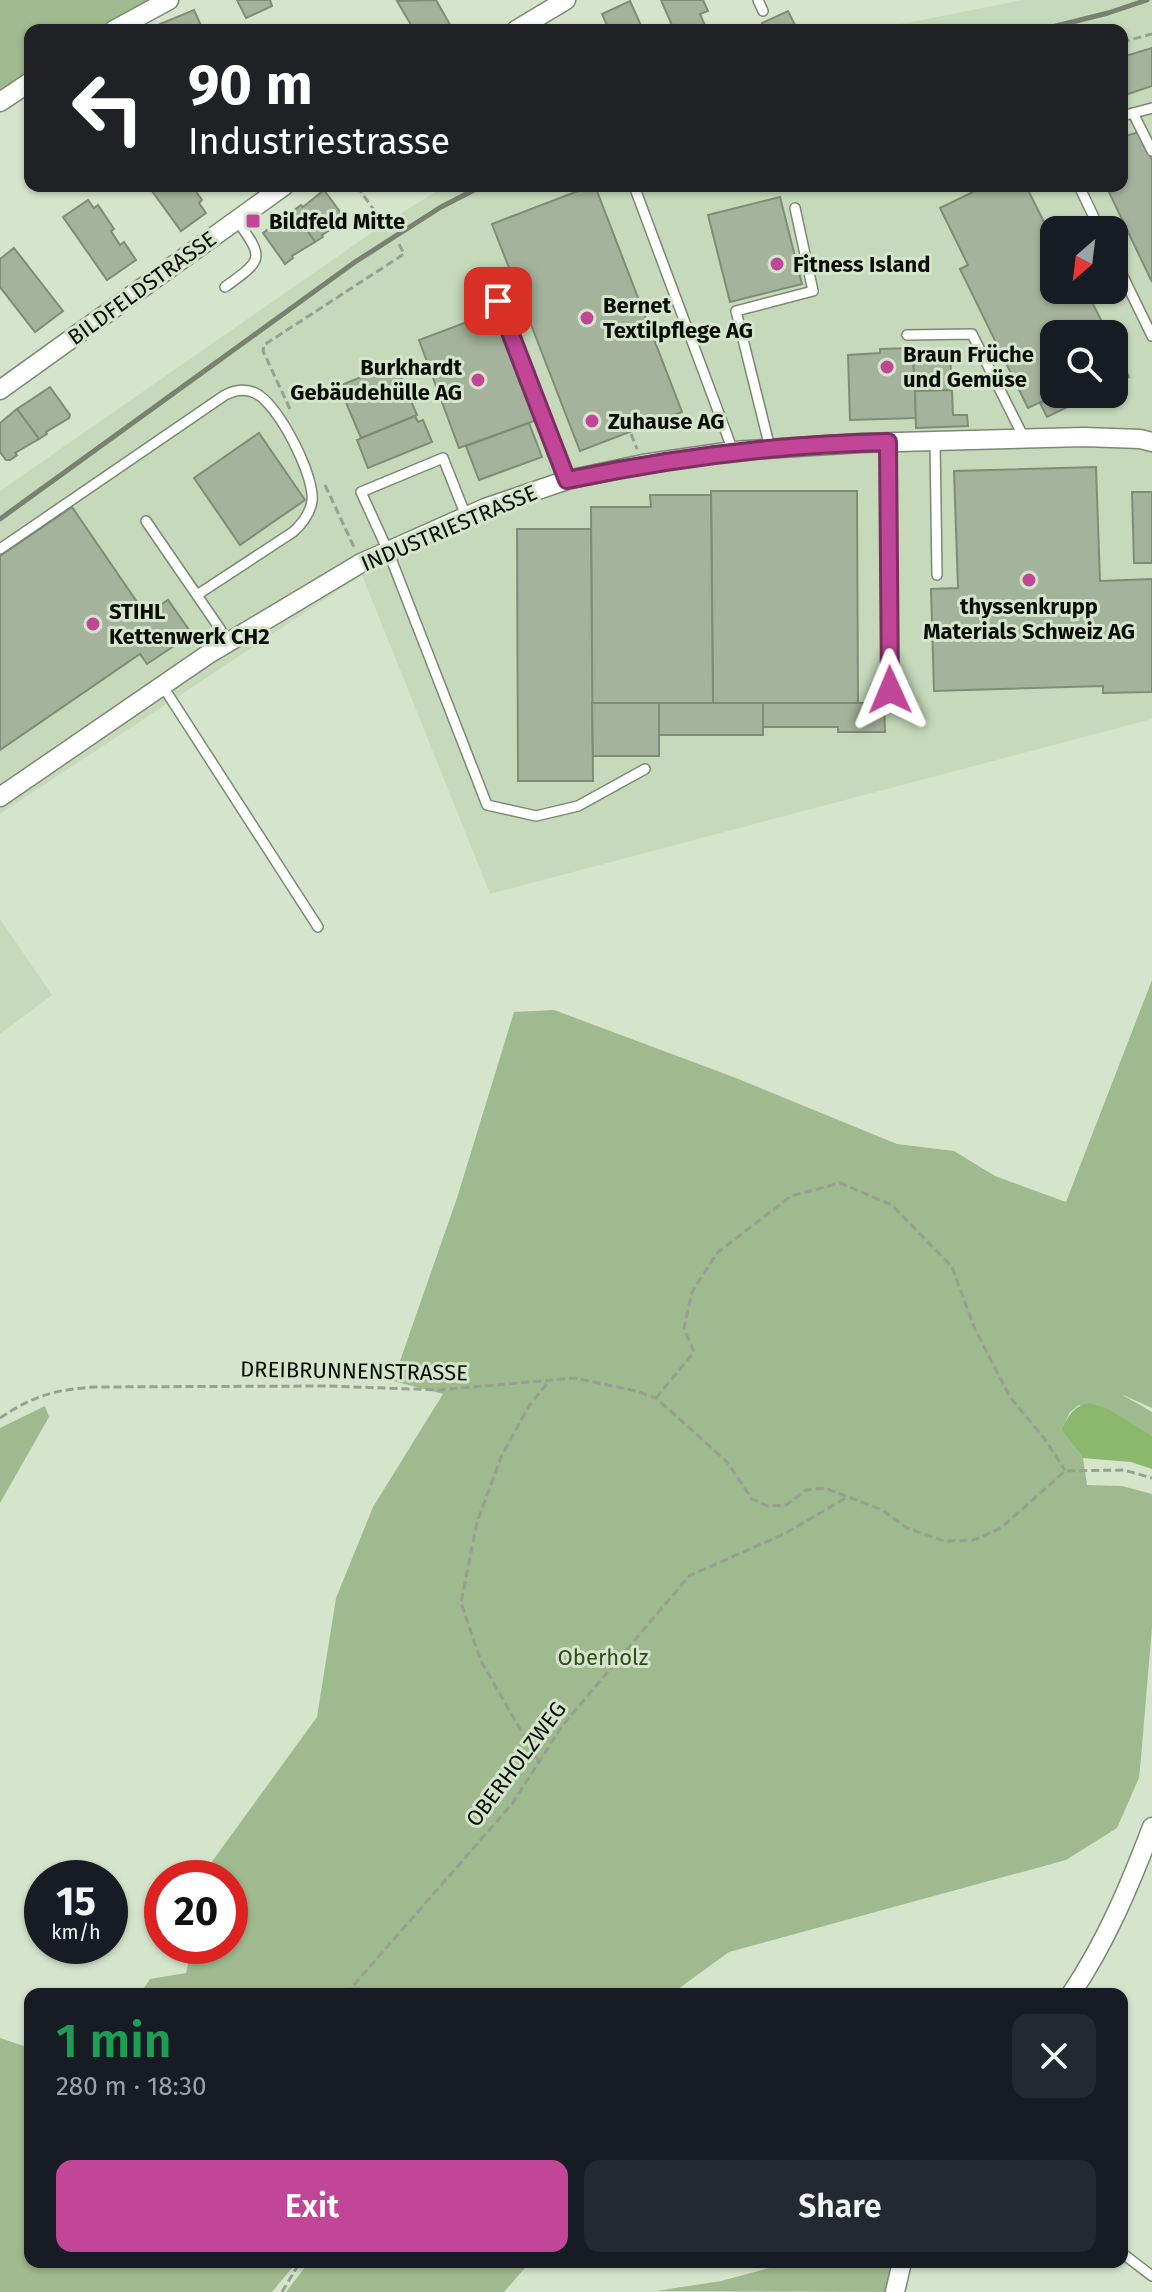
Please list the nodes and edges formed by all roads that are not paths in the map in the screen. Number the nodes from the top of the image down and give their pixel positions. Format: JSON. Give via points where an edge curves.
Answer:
{"nodes":[{"id":1,"x":169,"y":0,"type":"edge"},
{"id":2,"x":566,"y":0,"type":"edge"},
{"id":3,"x":758,"y":0,"type":"edge"},
{"id":4,"x":763,"y":11,"type":"dead end"},
{"id":5,"x":125,"y":24,"type":"edge"},
{"id":6,"x":526,"y":24,"type":"edge"},
{"id":7,"x":24,"y":86,"type":"edge"},
{"id":8,"x":0,"y":102,"type":"edge"},
{"id":9,"x":1152,"y":108,"type":"edge"},
{"id":10,"x":1133,"y":113,"type":"junction"},
{"id":11,"x":1128,"y":114,"type":"edge"},
{"id":12,"x":1152,"y":151,"type":"edge"},
{"id":13,"x":276,"y":192,"type":"edge"},
{"id":14,"x":636,"y":192,"type":"edge"},
{"id":15,"x":1082,"y":192,"type":"edge"},
{"id":16,"x":795,"y":208,"type":"dead end"},
{"id":17,"x":1093,"y":216,"type":"edge"},
{"id":18,"x":237,"y":220,"type":"junction"},
{"id":19,"x":225,"y":287,"type":"dead end"},
{"id":20,"x":1128,"y":287,"type":"edge"},
{"id":21,"x":498,"y":301,"type":"dead end"},
{"id":22,"x":907,"y":335,"type":"dead end"},
{"id":23,"x":1152,"y":336,"type":"edge"},
{"id":24,"x":0,"y":390,"type":"edge"},
{"id":25,"x":1024,"y":438,"type":"junction"},
{"id":26,"x":935,"y":441,"type":"junction"},
{"id":27,"x":888,"y":442,"type":"junction"},
{"id":28,"x":1152,"y":442,"type":"edge"},
{"id":29,"x":770,"y":448,"type":"junction"},
{"id":30,"x":733,"y":451,"type":"junction"},
{"id":31,"x":567,"y":480,"type":"junction"},
{"id":32,"x":466,"y":516,"type":"junction"},
{"id":33,"x":146,"y":521,"type":"dead end"},
{"id":34,"x":0,"y":549,"type":"edge"},
{"id":35,"x":388,"y":551,"type":"junction"},
{"id":36,"x":937,"y":575,"type":"dead end"},
{"id":37,"x":197,"y":595,"type":"junction"},
{"id":38,"x":229,"y":642,"type":"junction"},
{"id":39,"x":162,"y":685,"type":"junction"},
{"id":40,"x":890,"y":690,"type":"dead end"},
{"id":41,"x":645,"y":769,"type":"dead end"},
{"id":42,"x":0,"y":797,"type":"edge"},
{"id":43,"x":318,"y":927,"type":"dead end"},
{"id":44,"x":1152,"y":1827,"type":"edge"},
{"id":45,"x":1075,"y":1988,"type":"edge"},
{"id":46,"x":1128,"y":2258,"type":"edge"},
{"id":47,"x":901,"y":2268,"type":"edge"},
{"id":48,"x":1152,"y":2276,"type":"edge"},
{"id":49,"x":895,"y":2292,"type":"edge"}],
"edges":[{"from":1,"to":5,"type":"street"},
{"from":2,"to":6,"type":"street"},
{"from":3,"to":4,"type":"lane"},
{"from":7,"to":8,"type":"street"},
{"from":9,"to":10,"type":"lane"},
{"from":10,"to":11,"type":"lane"},
{"from":10,"to":12,"type":"lane"},
{"from":13,"to":18,"type":"street","name":"BILDFELDSTRASSE"},
{"from":14,"to":30,"type":"lane"},
{"from":15,"to":17,"type":"lane"},
{"from":16,"to":29,"type":"lane","via":[[813,291],[736,311]]},
{"from":18,"to":19,"type":"lane","via":[[257,258]]},
{"from":18,"to":24,"type":"street","name":"BILDFELDSTRASSE"},
{"from":20,"to":23,"type":"lane"},
{"from":21,"to":31,"type":"lane"},
{"from":22,"to":25,"type":"lane","via":[[972,334]]},
{"from":25,"to":26,"type":"street","name":"INDUSTRIESTRASSE"},
{"from":25,"to":28,"type":"street","name":"INDUSTRIESTRASSE"},
{"from":26,"to":27,"type":"street","name":"INDUSTRIESTRASSE"},
{"from":26,"to":36,"type":"lane"},
{"from":27,"to":29,"type":"street","name":"INDUSTRIESTRASSE"},
{"from":27,"to":40,"type":"lane"},
{"from":29,"to":30,"type":"street","name":"INDUSTRIESTRASSE"},
{"from":30,"to":31,"type":"street","name":"INDUSTRIESTRASSE"},
{"from":31,"to":32,"type":"street","name":"INDUSTRIESTRASSE"},
{"from":32,"to":35,"type":"street","name":"INDUSTRIESTRASSE"},
{"from":32,"to":35,"type":"lane","via":[[443,458],[361,492]]},
{"from":33,"to":37,"type":"lane"},
{"from":34,"to":37,"type":"lane","via":[[225,395],[247,390],[276,412],[309,477],[311,506],[299,527]]},
{"from":35,"to":38,"type":"street","name":"INDUSTRIESTRASSE"},
{"from":35,"to":41,"type":"lane","via":[[487,805],[536,816],[578,806]]},
{"from":37,"to":38,"type":"lane"},
{"from":38,"to":39,"type":"street","name":"INDUSTRIESTRASSE"},
{"from":39,"to":42,"type":"street","name":"INDUSTRIESTRASSE"},
{"from":39,"to":43,"type":"lane"},
{"from":44,"to":45,"type":"street","via":[[1109,1929]]},
{"from":46,"to":48,"type":"lane"},
{"from":47,"to":49,"type":"street"}]}
